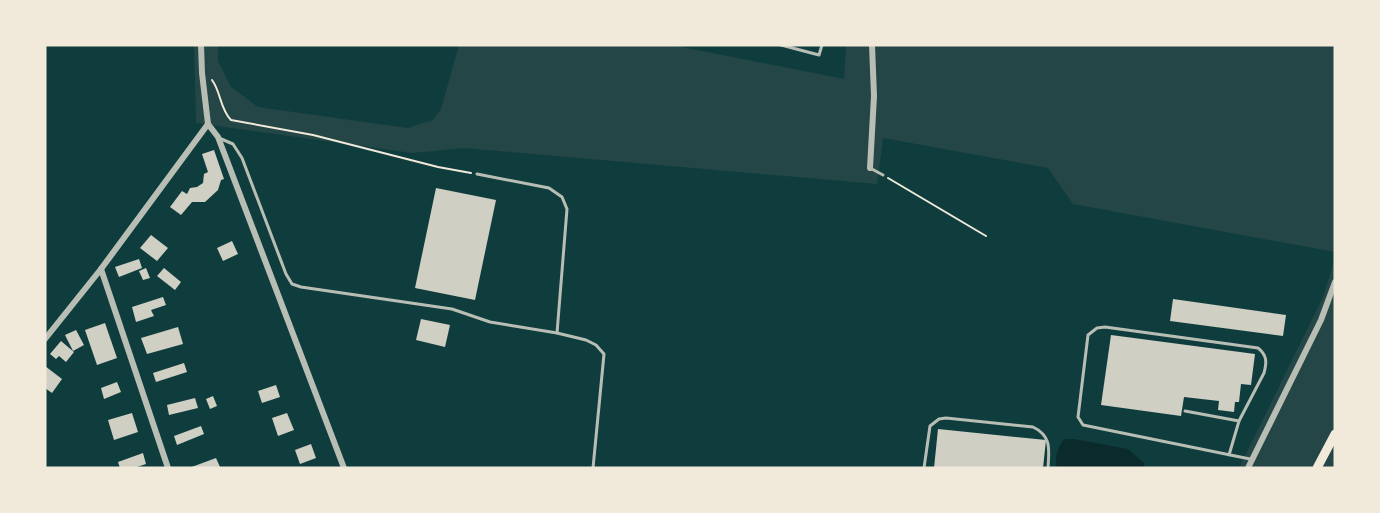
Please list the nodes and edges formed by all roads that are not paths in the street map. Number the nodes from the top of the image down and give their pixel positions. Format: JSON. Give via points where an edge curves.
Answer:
{"nodes":[{"id":1,"x":201,"y":45,"type":"edge"},
{"id":2,"x":781,"y":45,"type":"edge"},
{"id":3,"x":822,"y":45,"type":"edge"},
{"id":4,"x":872,"y":45,"type":"edge"},
{"id":5,"x":208,"y":124,"type":"junction"},
{"id":6,"x":218,"y":137,"type":"junction"},
{"id":7,"x":870,"y":168,"type":"joint"},
{"id":8,"x":477,"y":174,"type":"road end"},
{"id":9,"x":883,"y":176,"type":"road end"},
{"id":10,"x":100,"y":269,"type":"junction"},
{"id":11,"x":1335,"y":282,"type":"edge"},
{"id":12,"x":556,"y":333,"type":"junction"},
{"id":13,"x":45,"y":339,"type":"edge"},
{"id":14,"x":1185,"y":411,"type":"dead end"},
{"id":15,"x":1239,"y":421,"type":"junction"},
{"id":16,"x":1335,"y":434,"type":"edge"},
{"id":17,"x":1229,"y":455,"type":"junction"},
{"id":18,"x":1252,"y":459,"type":"junction"},
{"id":19,"x":168,"y":468,"type":"edge"},
{"id":20,"x":344,"y":468,"type":"edge"},
{"id":21,"x":593,"y":468,"type":"edge"},
{"id":22,"x":924,"y":468,"type":"edge"},
{"id":23,"x":1048,"y":468,"type":"edge"},
{"id":24,"x":1248,"y":468,"type":"edge"},
{"id":25,"x":1317,"y":468,"type":"edge"}],
"edges":[{"from":1,"to":5,"type":"street"},
{"from":2,"to":3,"type":"lane","via":[[819,55]]},
{"from":4,"to":7,"type":"street"},
{"from":5,"to":6,"type":"street"},
{"from":5,"to":10,"type":"street"},
{"from":6,"to":12,"type":"lane","via":[[233,144],[242,158],[292,284],[452,309],[490,322]]},
{"from":6,"to":20,"type":"street"},
{"from":7,"to":9,"type":"lane"},
{"from":8,"to":12,"type":"lane","via":[[549,188],[562,197],[567,210]]},
{"from":10,"to":13,"type":"street"},
{"from":10,"to":19,"type":"street"},
{"from":11,"to":18,"type":"street","via":[[1317,329]]},
{"from":12,"to":21,"type":"lane","via":[[586,340],[604,354]]},
{"from":14,"to":15,"type":"lane"},
{"from":15,"to":17,"type":"lane"},
{"from":15,"to":17,"type":"lane","via":[[1267,364],[1258,348],[1105,327],[1097,327],[1088,335],[1078,417],[1083,425]]},
{"from":16,"to":25,"type":"main road"},
{"from":17,"to":18,"type":"lane"},
{"from":18,"to":24,"type":"street"},
{"from":22,"to":23,"type":"lane","via":[[930,426],[946,418],[1033,427],[1048,441]]}]}
